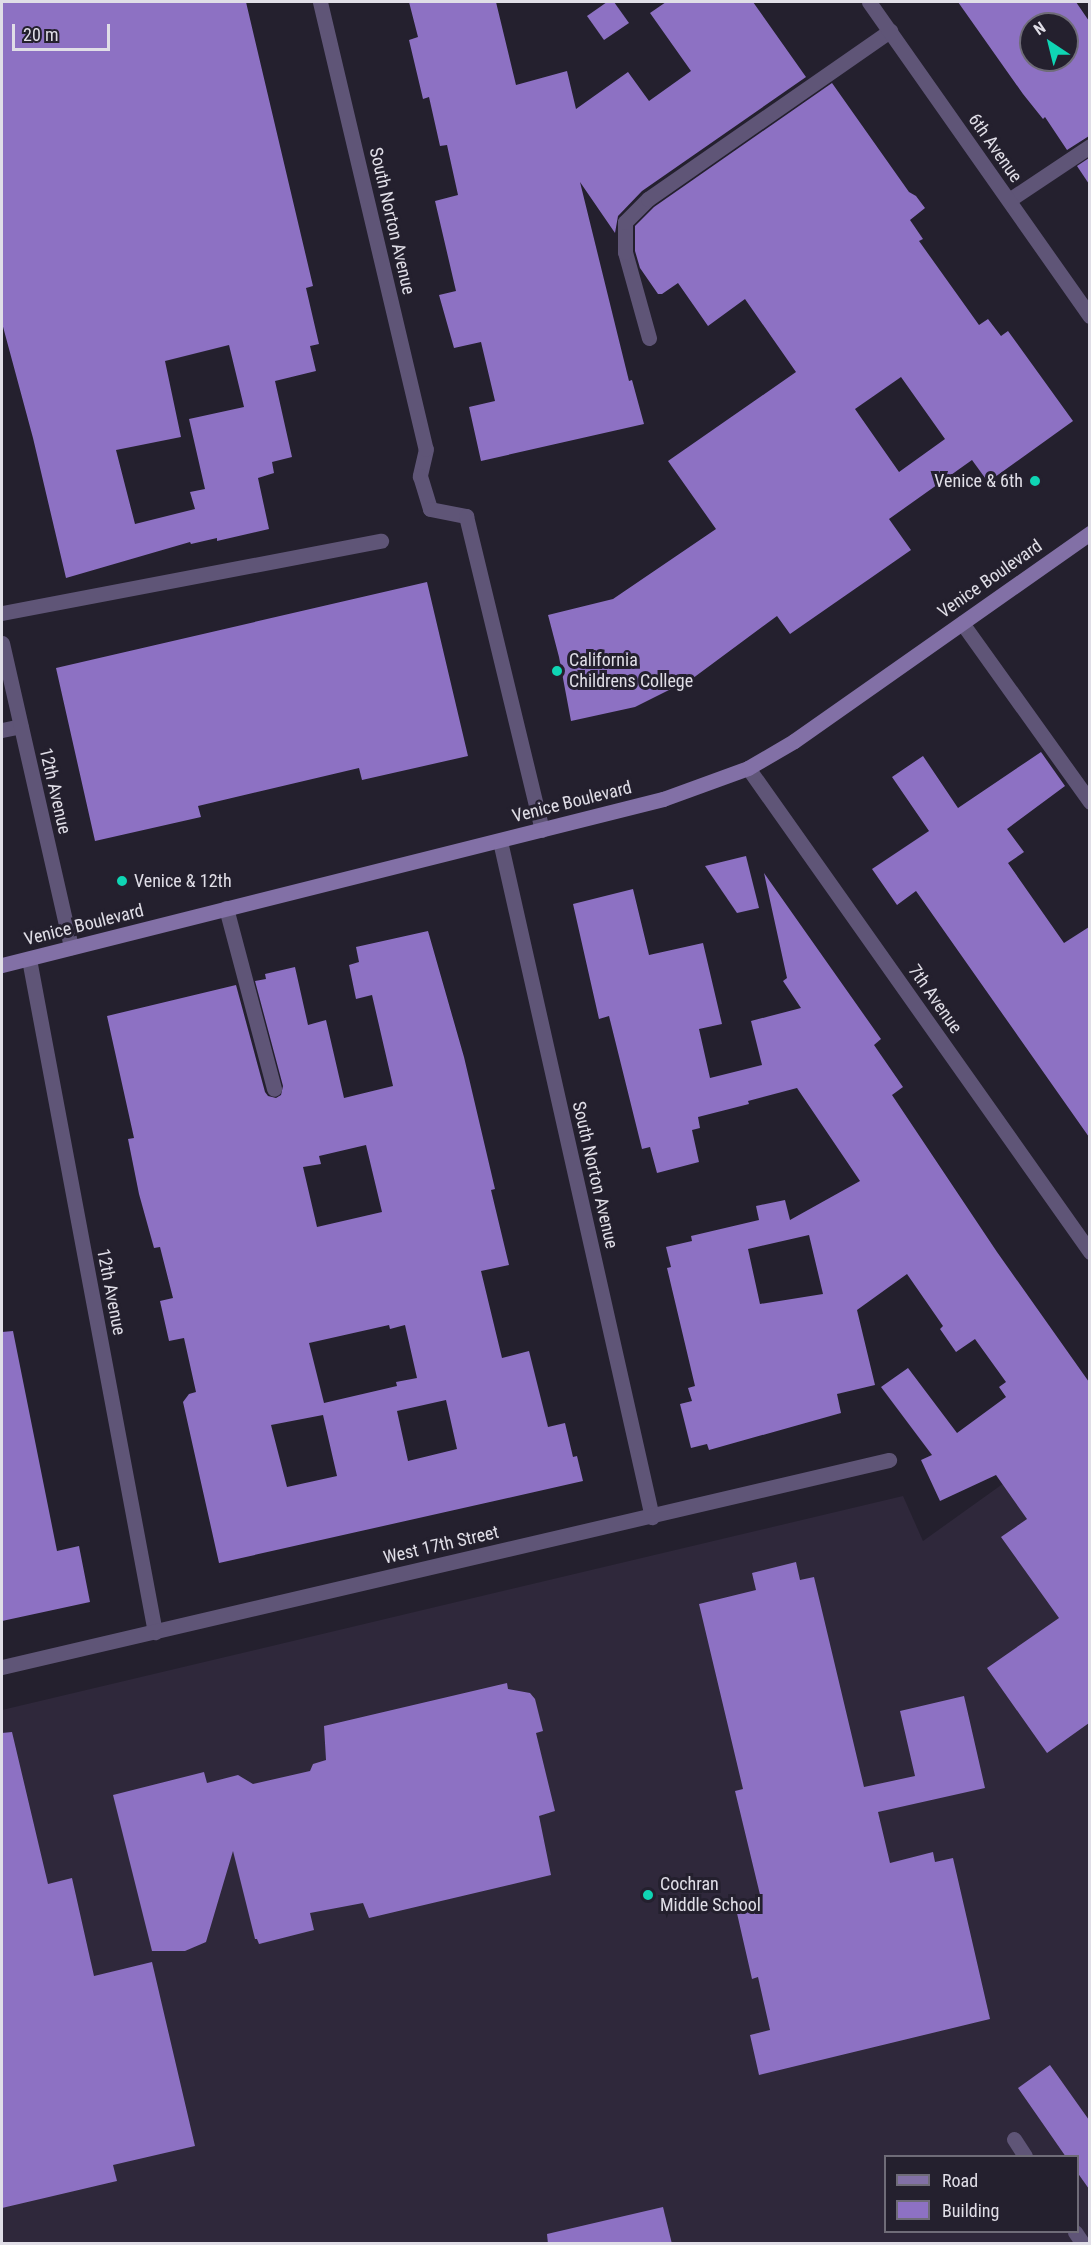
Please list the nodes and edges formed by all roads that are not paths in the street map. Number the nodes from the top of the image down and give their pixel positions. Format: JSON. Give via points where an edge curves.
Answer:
{"nodes":[{"id":1,"x":320,"y":2,"type":"edge"},
{"id":2,"x":869,"y":2,"type":"edge"},
{"id":3,"x":890,"y":31,"type":"junction"},
{"id":4,"x":1089,"y":146,"type":"edge"},
{"id":5,"x":1009,"y":200,"type":"junction"},
{"id":6,"x":1089,"y":316,"type":"edge"},
{"id":7,"x":649,"y":338,"type":"dead end"},
{"id":8,"x":1089,"y":533,"type":"edge"},
{"id":9,"x":381,"y":541,"type":"dead end"},
{"id":10,"x":2,"y":613,"type":"edge"},
{"id":11,"x":962,"y":623,"type":"junction"},
{"id":12,"x":2,"y":643,"type":"edge"},
{"id":13,"x":21,"y":726,"type":"junction"},
{"id":14,"x":2,"y":730,"type":"edge"},
{"id":15,"x":748,"y":768,"type":"junction"},
{"id":16,"x":1089,"y":802,"type":"edge"},
{"id":17,"x":542,"y":830,"type":"junction"},
{"id":18,"x":500,"y":841,"type":"junction"},
{"id":19,"x":226,"y":908,"type":"junction"},
{"id":20,"x":71,"y":947,"type":"junction"},
{"id":21,"x":29,"y":959,"type":"junction"},
{"id":22,"x":2,"y":965,"type":"edge"},
{"id":23,"x":274,"y":1089,"type":"dead end"},
{"id":24,"x":1089,"y":1252,"type":"edge"},
{"id":25,"x":889,"y":1460,"type":"dead end"},
{"id":26,"x":652,"y":1517,"type":"junction"},
{"id":27,"x":155,"y":1632,"type":"junction"},
{"id":28,"x":2,"y":1667,"type":"edge"},
{"id":29,"x":1014,"y":2139,"type":"dead end"},
{"id":30,"x":1024,"y":2155,"type":"edge"}],
"edges":[{"from":1,"to":17,"type":"street","name":"South Norton Avenue","via":[[426,449],[420,476],[430,509],[466,516]]},
{"from":2,"to":3,"type":"street","name":"6th Avenue"},
{"from":3,"to":5,"type":"street","name":"6th Avenue"},
{"from":3,"to":7,"type":"street","via":[[648,199],[625,222],[625,252]]},
{"from":4,"to":5,"type":"street"},
{"from":5,"to":6,"type":"street","name":"6th Avenue"},
{"from":8,"to":11,"type":"main road","name":"Venice Boulevard"},
{"from":9,"to":10,"type":"street"},
{"from":11,"to":15,"type":"main road","name":"Venice Boulevard","via":[[794,741]]},
{"from":11,"to":16,"type":"street"},
{"from":12,"to":13,"type":"street","name":"12th Avenue"},
{"from":13,"to":14,"type":"street"},
{"from":13,"to":20,"type":"street","name":"12th Avenue"},
{"from":15,"to":17,"type":"main road","name":"Venice Boulevard","via":[[663,799]]},
{"from":15,"to":24,"type":"street","name":"7th Avenue"},
{"from":17,"to":18,"type":"main road","name":"Venice Boulevard"},
{"from":18,"to":19,"type":"main road","name":"Venice Boulevard"},
{"from":18,"to":26,"type":"street","name":"South Norton Avenue"},
{"from":19,"to":20,"type":"main road","name":"Venice Boulevard"},
{"from":19,"to":23,"type":"street"},
{"from":20,"to":21,"type":"main road","name":"Venice Boulevard"},
{"from":21,"to":22,"type":"main road","name":"Venice Boulevard"},
{"from":21,"to":27,"type":"street","name":"12th Avenue"},
{"from":25,"to":26,"type":"street","name":"West 17th Street"},
{"from":26,"to":27,"type":"street","name":"West 17th Street"},
{"from":27,"to":28,"type":"street","name":"West 17th Street"},
{"from":29,"to":30,"type":"street"}]}
